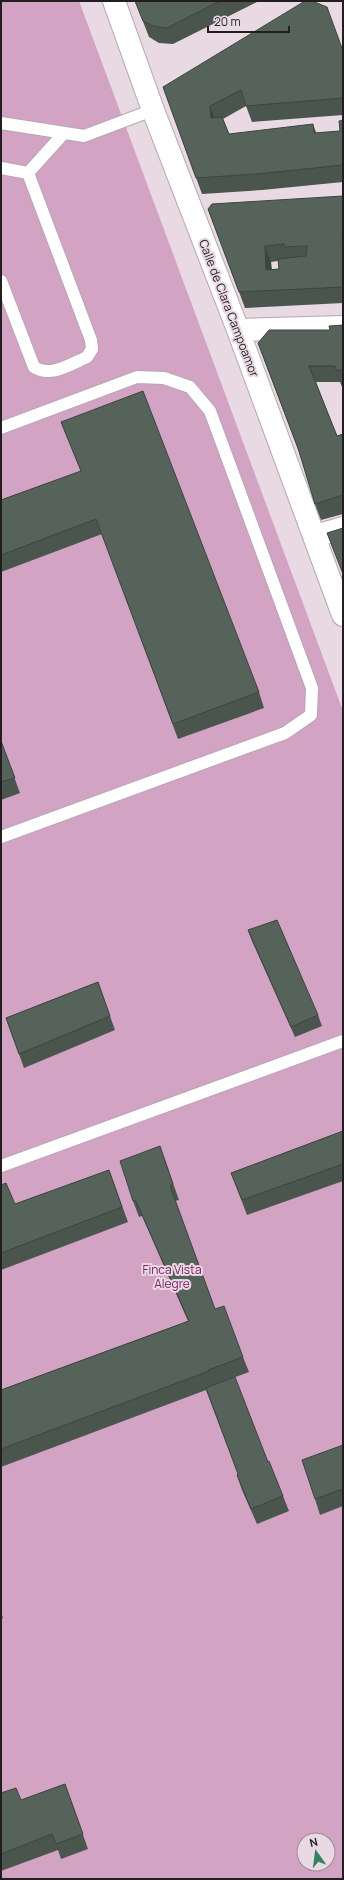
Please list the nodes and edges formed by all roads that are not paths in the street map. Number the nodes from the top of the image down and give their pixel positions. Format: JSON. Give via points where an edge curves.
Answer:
{"nodes":[{"id":1,"x":114,"y":1,"type":"edge"},
{"id":2,"x":167,"y":86,"type":"edge"},
{"id":3,"x":150,"y":103,"type":"junction"},
{"id":4,"x":1,"y":123,"type":"edge"},
{"id":5,"x":64,"y":133,"type":"junction"},
{"id":6,"x":1,"y":168,"type":"edge"},
{"id":7,"x":28,"y":172,"type":"junction"},
{"id":8,"x":213,"y":205,"type":"edge"},
{"id":9,"x":190,"y":206,"type":"junction"},
{"id":10,"x":1,"y":281,"type":"edge"},
{"id":11,"x":343,"y":327,"type":"edge"},
{"id":12,"x":238,"y":330,"type":"junction"},
{"id":13,"x":1,"y":428,"type":"edge"},
{"id":14,"x":343,"y":528,"type":"edge"},
{"id":15,"x":315,"y":536,"type":"junction"},
{"id":16,"x":343,"y":615,"type":"edge"},
{"id":17,"x":1,"y":837,"type":"edge"},
{"id":18,"x":343,"y":1041,"type":"edge"},
{"id":19,"x":1,"y":1166,"type":"edge"}],
"edges":[{"from":1,"to":3,"type":"street","name":"Calle de Clara Campoamor"},
{"from":2,"to":3,"type":"street"},
{"from":3,"to":5,"type":"lane","via":[[84,136]]},
{"from":3,"to":9,"type":"street","name":"Calle de Clara Campoamor"},
{"from":4,"to":5,"type":"lane"},
{"from":5,"to":7,"type":"lane"},
{"from":6,"to":7,"type":"lane"},
{"from":7,"to":10,"type":"lane","via":[[91,340],[92,349],[88,358],[50,372],[41,371],[34,366]]},
{"from":8,"to":9,"type":"street"},
{"from":9,"to":12,"type":"street","name":"Calle de Clara Campoamor"},
{"from":11,"to":12,"type":"street"},
{"from":12,"to":15,"type":"street","name":"Calle de Clara Campoamor"},
{"from":13,"to":17,"type":"lane","via":[[137,377],[164,378],[190,387],[210,411],[312,688],[311,715],[285,733]]},
{"from":14,"to":15,"type":"street"},
{"from":15,"to":16,"type":"street","name":"Calle de Clara Campoamor"},
{"from":18,"to":19,"type":"lane"}]}
